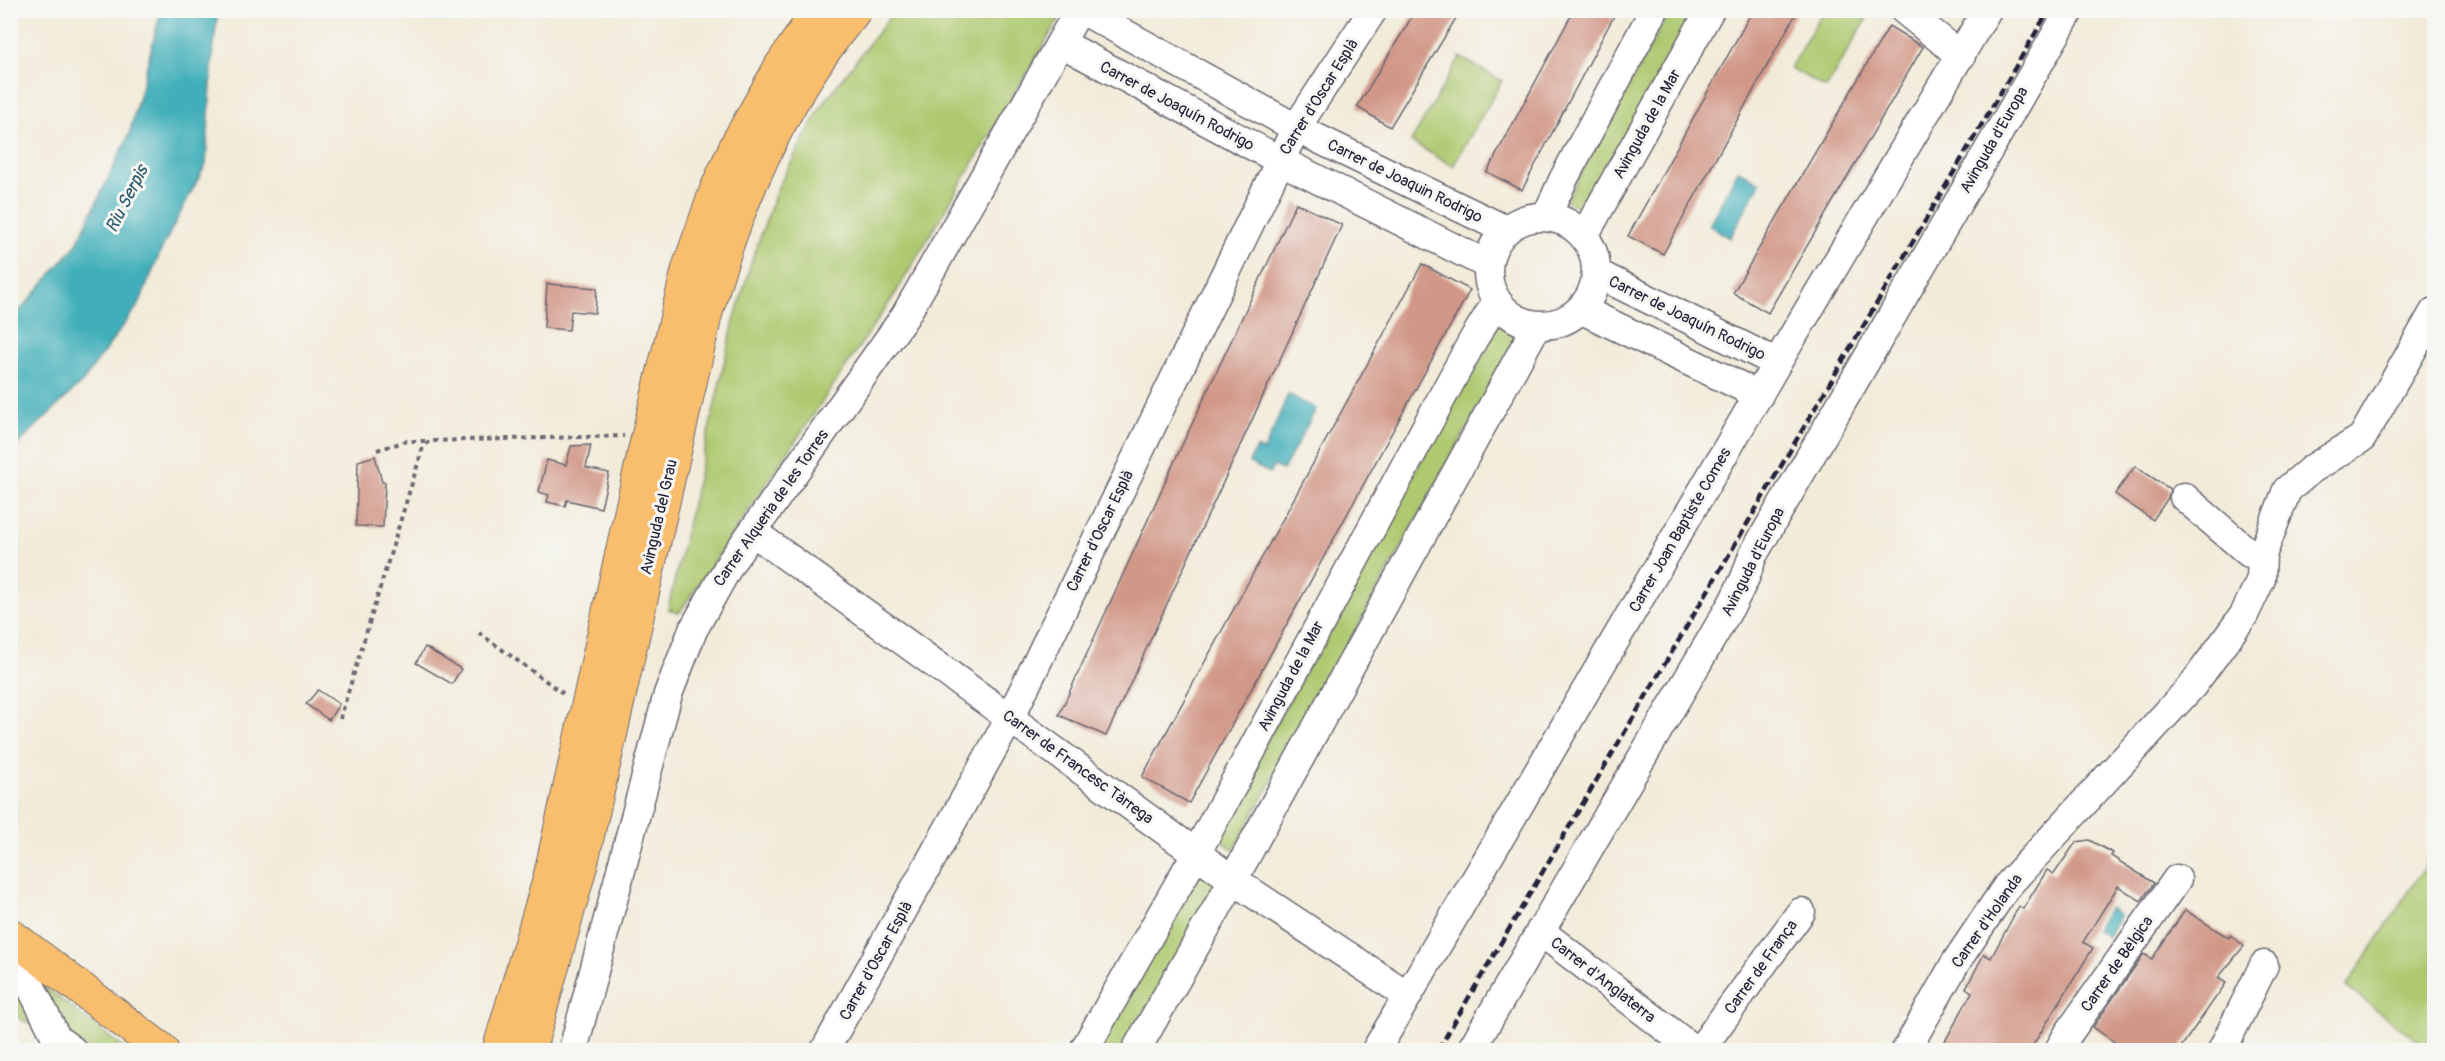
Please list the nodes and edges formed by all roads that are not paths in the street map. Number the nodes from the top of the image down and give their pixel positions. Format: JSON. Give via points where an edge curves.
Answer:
{"nodes":[{"id":1,"x":819,"y":10,"type":"edge"},
{"id":2,"x":855,"y":10,"type":"edge"},
{"id":3,"x":1080,"y":10,"type":"edge"},
{"id":4,"x":1373,"y":10,"type":"edge"},
{"id":5,"x":1654,"y":10,"type":"edge"},
{"id":6,"x":1710,"y":10,"type":"edge"},
{"id":7,"x":1904,"y":10,"type":"edge"},
{"id":8,"x":1988,"y":10,"type":"edge"},
{"id":9,"x":2070,"y":10,"type":"edge"},
{"id":10,"x":1060,"y":43,"type":"junction"},
{"id":11,"x":1961,"y":56,"type":"junction"},
{"id":12,"x":1296,"y":128,"type":"junction"},
{"id":13,"x":1279,"y":160,"type":"junction"},
{"id":14,"x":1546,"y":217,"type":"junction"},
{"id":15,"x":1506,"y":230,"type":"junction"},
{"id":16,"x":1584,"y":236,"type":"junction"},
{"id":17,"x":1488,"y":265,"type":"junction"},
{"id":18,"x":1596,"y":273,"type":"junction"},
{"id":19,"x":1497,"y":301,"type":"junction"},
{"id":20,"x":1580,"y":309,"type":"junction"},
{"id":21,"x":2434,"y":312,"type":"edge"},
{"id":22,"x":1537,"y":325,"type":"junction"},
{"id":23,"x":1777,"y":363,"type":"junction"},
{"id":24,"x":1759,"y":395,"type":"junction"},
{"id":25,"x":2184,"y":497,"type":"dead end"},
{"id":26,"x":753,"y":532,"type":"junction"},
{"id":27,"x":2262,"y":555,"type":"junction"},
{"id":28,"x":1010,"y":718,"type":"junction"},
{"id":29,"x":1197,"y":852,"type":"junction"},
{"id":30,"x":2177,"y":879,"type":"dead end"},
{"id":31,"x":1233,"y":880,"type":"junction"},
{"id":32,"x":1801,"y":912,"type":"dead end"},
{"id":33,"x":1540,"y":931,"type":"junction"},
{"id":34,"x":10,"y":937,"type":"edge"},
{"id":35,"x":2264,"y":965,"type":"dead end"},
{"id":36,"x":1407,"y":995,"type":"junction"},
{"id":37,"x":72,"y":1050,"type":"edge"},
{"id":38,"x":162,"y":1050,"type":"edge"},
{"id":39,"x":499,"y":1050,"type":"edge"},
{"id":40,"x":529,"y":1050,"type":"edge"},
{"id":41,"x":573,"y":1050,"type":"edge"},
{"id":42,"x":825,"y":1050,"type":"edge"},
{"id":43,"x":1084,"y":1050,"type":"edge"},
{"id":44,"x":1136,"y":1050,"type":"edge"},
{"id":45,"x":1376,"y":1050,"type":"edge"},
{"id":46,"x":1471,"y":1050,"type":"edge"},
{"id":47,"x":1694,"y":1050,"type":"edge"},
{"id":48,"x":1700,"y":1050,"type":"edge"},
{"id":49,"x":1906,"y":1050,"type":"edge"},
{"id":50,"x":2059,"y":1050,"type":"edge"},
{"id":51,"x":2223,"y":1050,"type":"edge"}],
"edges":[{"from":1,"to":39,"type":"main road","name":"Avinguda del Grau","via":[[759,103],[716,191],[689,267],[549,881]]},
{"from":2,"to":40,"type":"main road","name":"Avinguda del Grau","via":[[818,59],[778,127],[755,172],[718,267],[581,864]]},
{"from":3,"to":10,"type":"street","name":"Carrer Alqueria de les Torres"},
{"from":3,"to":12,"type":"street","name":"Carrer de Joaquin Rodrigo"},
{"from":4,"to":12,"type":"street","name":"Carrer d'Oscar Esplà"},
{"from":5,"to":14,"type":"street"},
{"from":6,"to":16,"type":"street","name":"Avinguda de la Mar"},
{"from":7,"to":11,"type":"street"},
{"from":8,"to":11,"type":"street","name":"Carrer Joan Baptiste Comes"},
{"from":9,"to":33,"type":"street","name":"Avinguda d'Europa","via":[[1752,555],[1733,602]]},
{"from":10,"to":13,"type":"street","name":"Carrer de Joaquín Rodrigo"},
{"from":10,"to":26,"type":"street","name":"Carrer Alqueria de les Torres","via":[[905,316]]},
{"from":11,"to":23,"type":"street","name":"Carrer Joan Baptiste Comes"},
{"from":12,"to":13,"type":"street","name":"Carrer d'Oscar Esplà"},
{"from":12,"to":15,"type":"street","name":"Carrer de Joaquin Rodrigo"},
{"from":13,"to":17,"type":"street","name":"Carrer de Joaquín Rodrigo"},
{"from":13,"to":28,"type":"street","name":"Carrer d'Oscar Esplà"},
{"from":14,"to":15,"type":"street","via":[[1518,222]]},
{"from":14,"to":16,"type":"street","via":[[1568,223]]},
{"from":15,"to":17,"type":"street","via":[[1494,246]]},
{"from":16,"to":18,"type":"street","via":[[1595,260]]},
{"from":17,"to":19,"type":"street"},
{"from":18,"to":20,"type":"street","via":[[1594,286]]},
{"from":18,"to":23,"type":"street","name":"Carrer de Joaquín Rodrigo"},
{"from":19,"to":22,"type":"street","via":[[1513,316]]},
{"from":19,"to":29,"type":"street","name":"Avinguda de la Mar"},
{"from":20,"to":22,"type":"street","via":[[1553,324]]},
{"from":20,"to":24,"type":"street"},
{"from":21,"to":27,"type":"street","name":"Carrer d'Holanda","via":[[2362,438],[2312,469],[2287,490]]},
{"from":22,"to":31,"type":"street"},
{"from":23,"to":24,"type":"street","name":"Carrer Joan Baptiste Comes"},
{"from":24,"to":36,"type":"street","name":"Carrer Joan Baptiste Comes"},
{"from":25,"to":27,"type":"street","via":[[2249,553]]},
{"from":26,"to":28,"type":"street","name":"Carrer de Francesc Tàrrega"},
{"from":26,"to":41,"type":"street","name":"Carrer Alqueria de les Torres","via":[[710,598],[672,682]]},
{"from":27,"to":49,"type":"street","name":"Carrer d'Holanda","via":[[2261,579],[2237,624],[2192,686],[2007,886],[1956,962]]},
{"from":28,"to":29,"type":"street","name":"Carrer de Francesc Tàrrega"},
{"from":28,"to":42,"type":"street","name":"Carrer d'Oscar Esplà"},
{"from":29,"to":31,"type":"street","name":"Carrer de Francesc Tàrrega"},
{"from":29,"to":43,"type":"street","name":"Avinguda de la Mar"},
{"from":30,"to":50,"type":"street","name":"Carrer de Bèlgica"},
{"from":31,"to":36,"type":"street","name":"Carrer de Francesc Tàrrega"},
{"from":31,"to":44,"type":"street"},
{"from":32,"to":48,"type":"street","name":"Carrer de França"},
{"from":33,"to":46,"type":"street","name":"Avinguda d'Europa"},
{"from":33,"to":47,"type":"street","name":"Carrer d'Anglaterra"},
{"from":34,"to":37,"type":"street","via":[[57,1039]]},
{"from":34,"to":38,"type":"main road"},
{"from":35,"to":51,"type":"street"},
{"from":36,"to":45,"type":"street","name":"Carrer Joan Baptiste Comes"}]}
